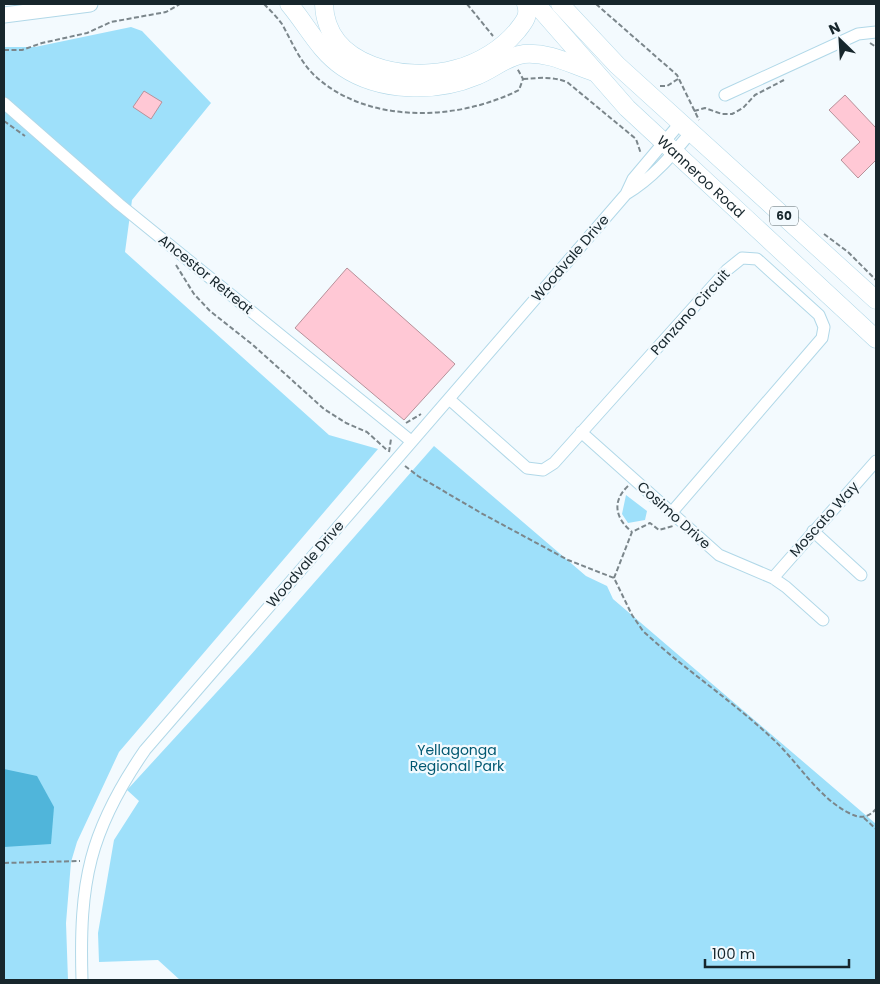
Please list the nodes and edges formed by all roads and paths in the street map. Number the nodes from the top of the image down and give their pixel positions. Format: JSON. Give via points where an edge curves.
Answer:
{"nodes":[{"id":1,"x":90,"y":4,"type":"edge"},
{"id":2,"x":180,"y":4,"type":"edge"},
{"id":3,"x":289,"y":4,"type":"edge"},
{"id":4,"x":324,"y":4,"type":"edge"},
{"id":5,"x":467,"y":4,"type":"edge"},
{"id":6,"x":526,"y":4,"type":"edge"},
{"id":7,"x":536,"y":4,"type":"edge"},
{"id":8,"x":560,"y":4,"type":"edge"},
{"id":9,"x":596,"y":4,"type":"edge"},
{"id":10,"x":299,"y":11,"type":"edge"},
{"id":11,"x":4,"y":15,"type":"edge"},
{"id":12,"x":876,"y":32,"type":"edge"},
{"id":13,"x":496,"y":40,"type":"dead end"},
{"id":14,"x":864,"y":42,"type":"dead end"},
{"id":15,"x":876,"y":47,"type":"edge"},
{"id":16,"x":4,"y":50,"type":"edge"},
{"id":17,"x":516,"y":67,"type":"dead end"},
{"id":18,"x":594,"y":72,"type":"junction"},
{"id":19,"x":788,"y":78,"type":"dead end"},
{"id":20,"x":725,"y":95,"type":"dead end"},
{"id":21,"x":686,"y":98,"type":"dead end"},
{"id":22,"x":4,"y":103,"type":"edge"},
{"id":23,"x":4,"y":121,"type":"edge"},
{"id":24,"x":689,"y":122,"type":"junction"},
{"id":25,"x":31,"y":141,"type":"dead end"},
{"id":26,"x":668,"y":148,"type":"junction"},
{"id":27,"x":642,"y":156,"type":"dead end"},
{"id":28,"x":174,"y":261,"type":"dead end"},
{"id":29,"x":876,"y":300,"type":"edge"},
{"id":30,"x":876,"y":339,"type":"edge"},
{"id":31,"x":449,"y":399,"type":"junction"},
{"id":32,"x":424,"y":413,"type":"dead end"},
{"id":33,"x":398,"y":431,"type":"junction"},
{"id":34,"x":581,"y":432,"type":"junction"},
{"id":35,"x":411,"y":441,"type":"junction"},
{"id":36,"x":393,"y":455,"type":"junction"},
{"id":37,"x":383,"y":459,"type":"dead end"},
{"id":38,"x":876,"y":461,"type":"edge"},
{"id":39,"x":630,"y":485,"type":"dead end"},
{"id":40,"x":672,"y":516,"type":"junction"},
{"id":41,"x":813,"y":531,"type":"junction"},
{"id":42,"x":632,"y":532,"type":"junction"},
{"id":43,"x":861,"y":575,"type":"dead end"},
{"id":44,"x":614,"y":578,"type":"junction"},
{"id":45,"x":773,"y":578,"type":"junction"},
{"id":46,"x":823,"y":620,"type":"dead end"},
{"id":47,"x":876,"y":809,"type":"edge"},
{"id":48,"x":864,"y":818,"type":"junction"},
{"id":49,"x":876,"y":829,"type":"edge"},
{"id":50,"x":82,"y":861,"type":"dead end"},
{"id":51,"x":4,"y":863,"type":"edge"},
{"id":52,"x":82,"y":980,"type":"edge"}],
"edges":[{"from":1,"to":11,"type":"main road"},
{"from":2,"to":16,"type":"path","via":[[166,12],[111,22],[87,33],[22,50]]},
{"from":3,"to":10,"type":"highway"},
{"from":4,"to":6,"type":"highway","via":[[324,16],[330,32],[350,54],[376,68],[420,74],[456,69],[497,50],[527,17]]},
{"from":5,"to":13,"type":"path"},
{"from":7,"to":18,"type":"highway","name":"Wanneroo Road","number":"60"},
{"from":8,"to":24,"type":"highway","number":"60","via":[[598,46]]},
{"from":9,"to":21,"type":"path","via":[[676,75]]},
{"from":10,"to":18,"type":"highway","via":[[319,44],[343,67],[366,79],[392,86],[456,82],[475,77],[522,54],[554,56]]},
{"from":12,"to":20,"type":"street","via":[[858,34]]},
{"from":14,"to":15,"type":"path"},
{"from":17,"to":27,"type":"path","via":[[523,79],[540,76],[567,82],[636,140]]},
{"from":18,"to":26,"type":"highway","name":"Wanneroo Road","number":"60"},
{"from":19,"to":24,"type":"path","via":[[755,95],[732,114],[705,108]]},
{"from":22,"to":33,"type":"street","name":"Ancestor Retreat","via":[[119,204]]},
{"from":23,"to":25,"type":"path"},
{"from":24,"to":26,"type":"street","name":"Woodvale Drive"},
{"from":24,"to":29,"type":"highway","name":"Wanneroo Road","number":"60"},
{"from":26,"to":30,"type":"highway","name":"Wanneroo Road","number":"60"},
{"from":26,"to":31,"type":"street","name":"Woodvale Drive","via":[[641,185],[626,194]]},
{"from":28,"to":36,"type":"path","via":[[194,294],[210,311],[324,409],[367,432]]},
{"from":31,"to":34,"type":"street","name":"Panzano Circuit","via":[[520,463],[535,470],[543,470],[554,463]]},
{"from":31,"to":35,"type":"street","name":"Woodvale Drive"},
{"from":32,"to":33,"type":"path","via":[[404,423]]},
{"from":33,"to":35,"type":"street","name":"Ancestor Retreat"},
{"from":33,"to":36,"type":"path","via":[[391,438]]},
{"from":34,"to":40,"type":"street","name":"Cosimo Drive"},
{"from":34,"to":40,"type":"street","name":"Panzano Circuit","via":[[735,262],[749,258],[764,265],[818,315],[824,326],[822,338]]},
{"from":35,"to":36,"type":"street","name":"Woodvale Drive"},
{"from":36,"to":37,"type":"path"},
{"from":36,"to":44,"type":"path","via":[[418,476],[481,514],[568,560]]},
{"from":36,"to":52,"type":"street","name":"Woodvale Drive","via":[[145,750],[122,783],[100,830],[86,878],[82,913]]},
{"from":38,"to":41,"type":"street","name":"Moscato Way"},
{"from":39,"to":42,"type":"path","via":[[622,492],[617,514]]},
{"from":40,"to":42,"type":"path","via":[[673,527],[659,530],[650,524]]},
{"from":40,"to":45,"type":"street","name":"Cosimo Drive","via":[[719,555]]},
{"from":41,"to":43,"type":"street"},
{"from":41,"to":45,"type":"street","name":"Moscato Way"},
{"from":42,"to":44,"type":"path"},
{"from":44,"to":48,"type":"path","via":[[642,631],[776,742],[822,792],[849,813]]},
{"from":45,"to":46,"type":"street","name":"Cosimo Drive"},
{"from":47,"to":48,"type":"path"},
{"from":48,"to":49,"type":"path"},
{"from":50,"to":51,"type":"path"}]}
